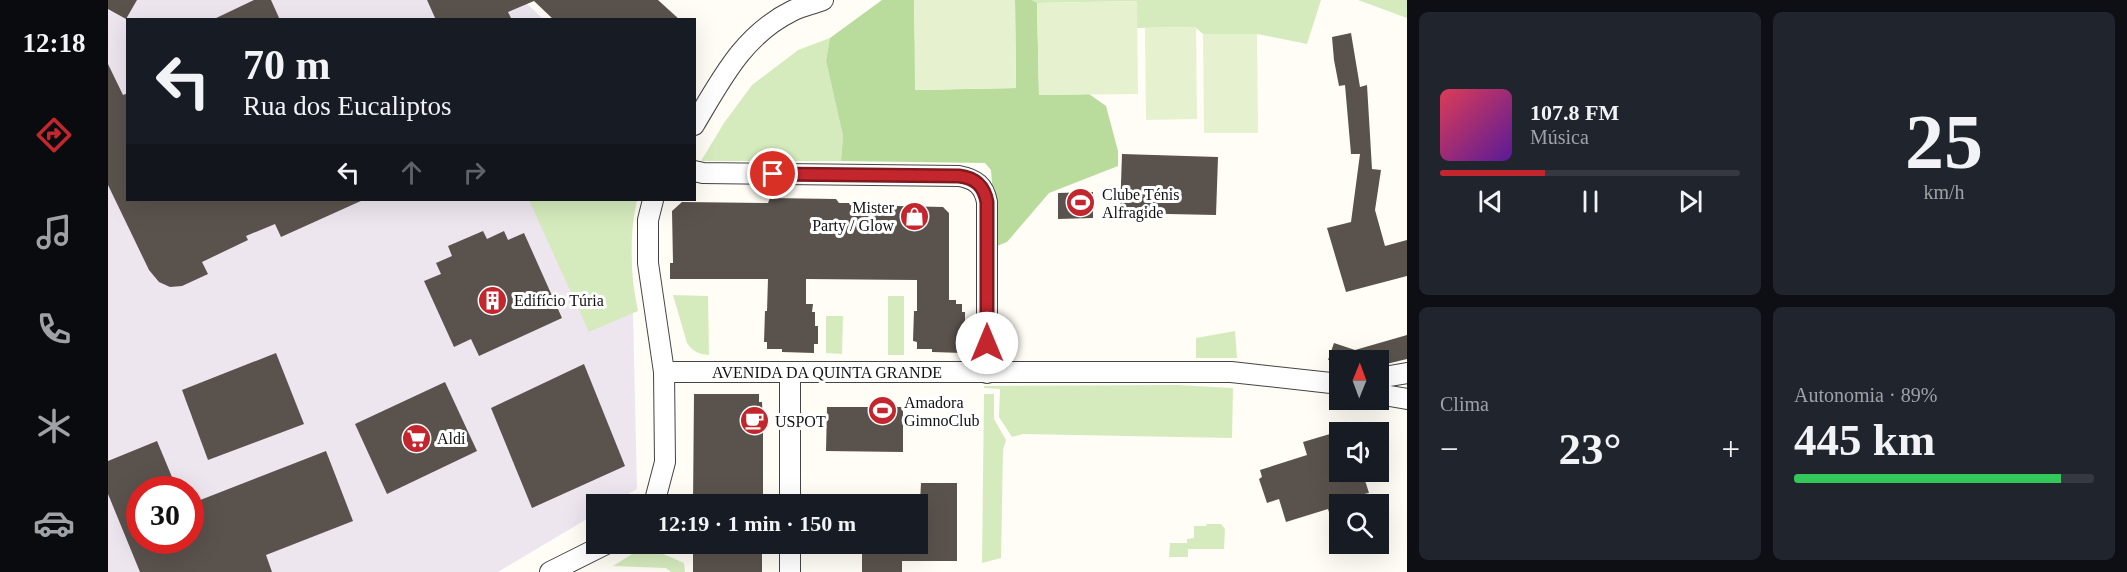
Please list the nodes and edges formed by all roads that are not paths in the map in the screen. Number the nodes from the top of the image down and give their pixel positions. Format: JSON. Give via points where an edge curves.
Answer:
{"nodes":[{"id":1,"x":823,"y":0,"type":"edge"},
{"id":2,"x":797,"y":6,"type":"edge"},
{"id":3,"x":696,"y":122,"type":"edge"},
{"id":4,"x":696,"y":171,"type":"edge"},
{"id":5,"x":652,"y":201,"type":"edge"},
{"id":6,"x":664,"y":372,"type":"junction"},
{"id":7,"x":790,"y":372,"type":"junction"},
{"id":8,"x":987,"y":373,"type":"junction"},
{"id":9,"x":1407,"y":373,"type":"edge"},
{"id":10,"x":1389,"y":376,"type":"edge"},
{"id":11,"x":1329,"y":383,"type":"edge"},
{"id":12,"x":1389,"y":396,"type":"edge"},
{"id":13,"x":1407,"y":399,"type":"edge"},
{"id":14,"x":657,"y":494,"type":"edge"},
{"id":15,"x":790,"y":494,"type":"edge"},
{"id":16,"x":586,"y":554,"type":"edge"},
{"id":17,"x":790,"y":554,"type":"edge"},
{"id":18,"x":550,"y":572,"type":"edge"},
{"id":19,"x":790,"y":572,"type":"edge"}],
"edges":[{"from":1,"to":2,"type":"street"},
{"from":2,"to":3,"type":"street","via":[[736,56]]},
{"from":4,"to":8,"type":"street","via":[[959,176],[976,181],[987,202]]},
{"from":5,"to":6,"type":"street","via":[[648,263]]},
{"from":6,"to":7,"type":"street","name":"AVENIDA DA QUINTA GRANDE"},
{"from":6,"to":14,"type":"street","via":[[665,462]]},
{"from":7,"to":8,"type":"street","name":"AVENIDA DA QUINTA GRANDE"},
{"from":7,"to":15,"type":"street"},
{"from":8,"to":11,"type":"street","name":"AVENIDA DA QUINTA GRANDE","via":[[1238,373]]},
{"from":9,"to":10,"type":"street"},
{"from":12,"to":13,"type":"street"},
{"from":16,"to":18,"type":"street"},
{"from":17,"to":19,"type":"street"}]}
